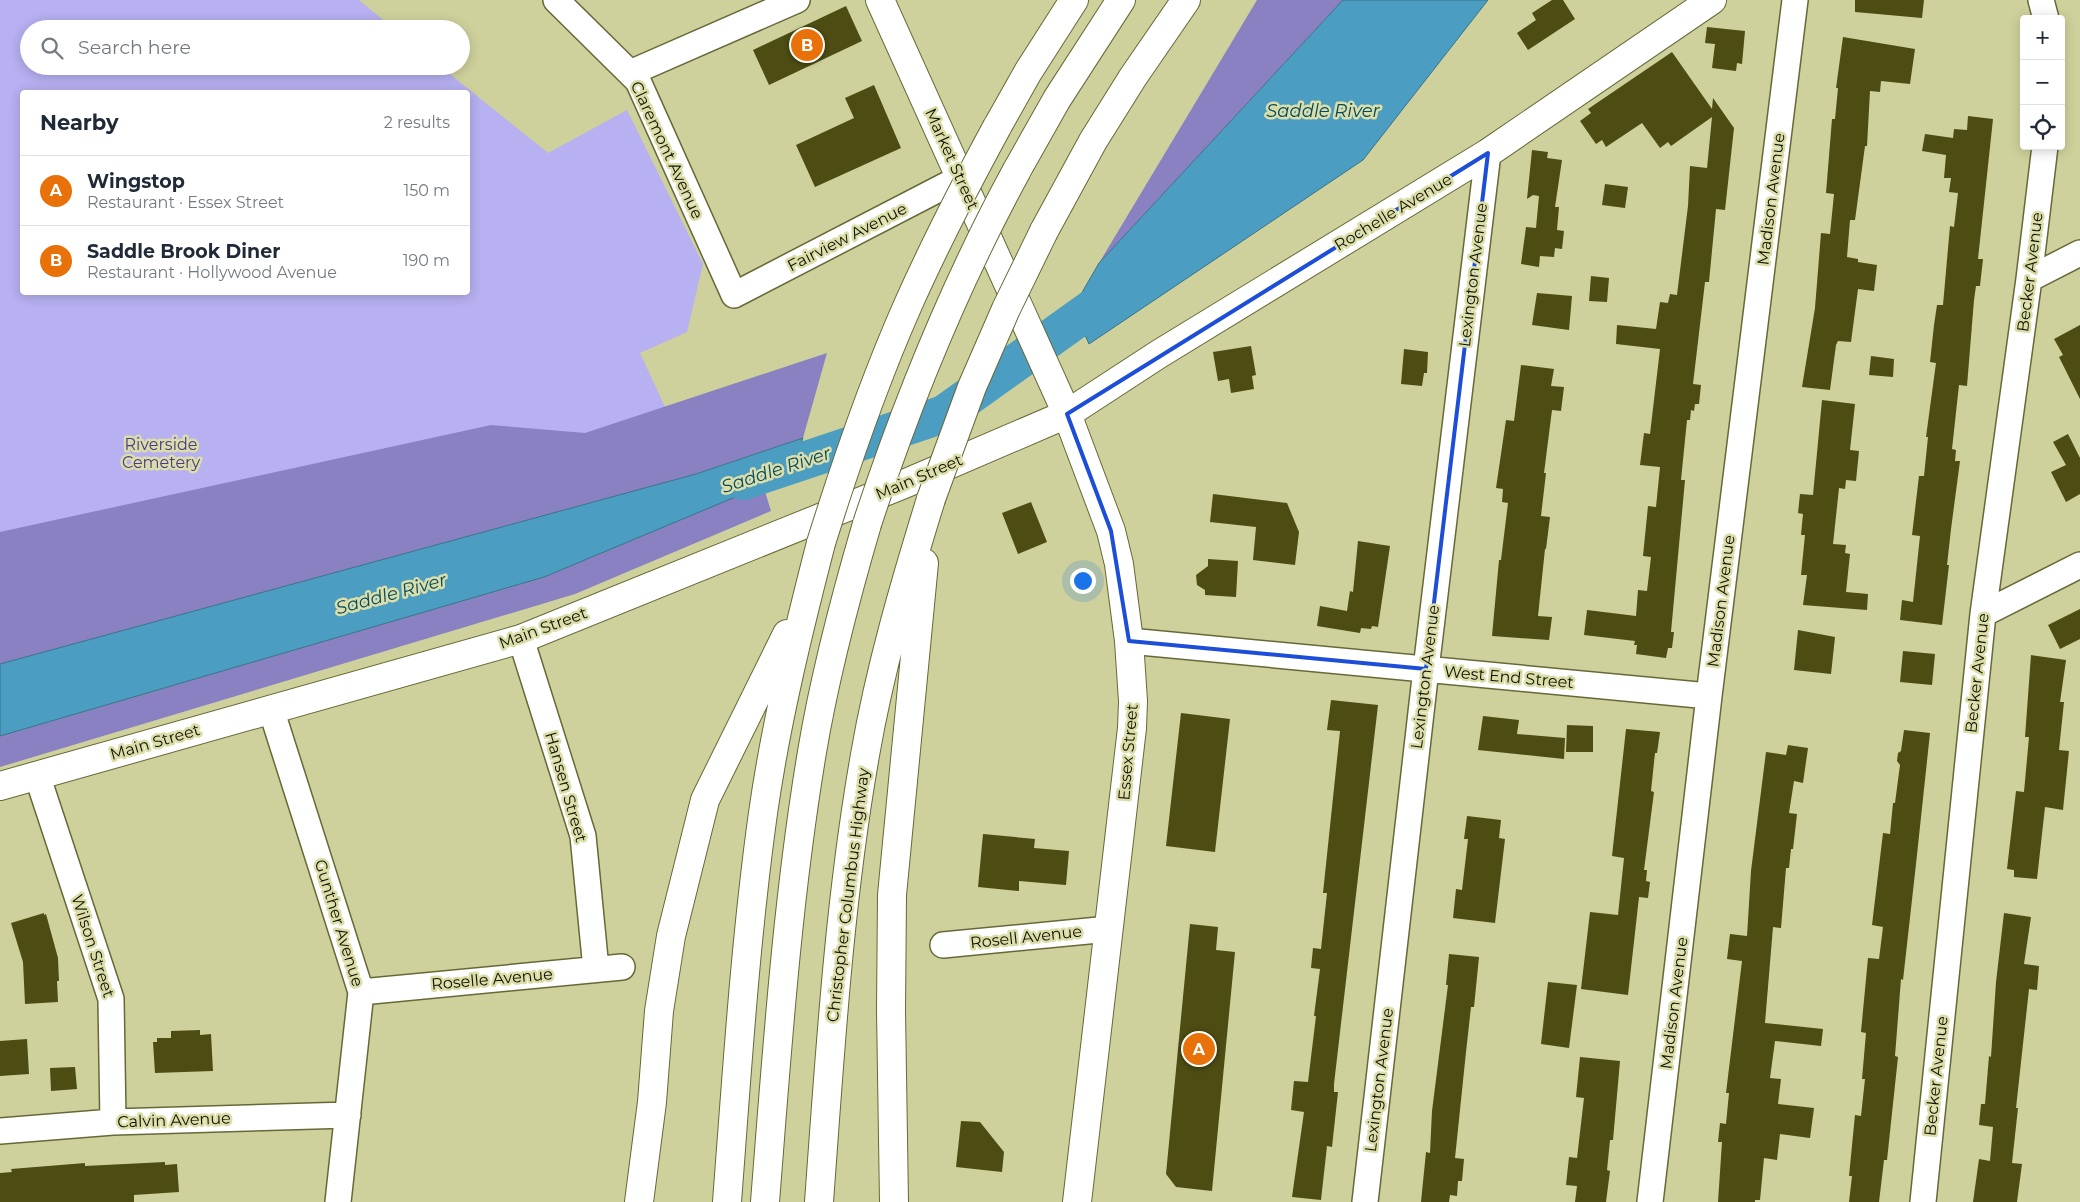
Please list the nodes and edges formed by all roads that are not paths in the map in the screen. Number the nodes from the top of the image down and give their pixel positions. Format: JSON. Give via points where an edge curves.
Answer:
{"nodes":[{"id":1,"x":556,"y":0,"type":"edge"},
{"id":2,"x":797,"y":0,"type":"edge"},
{"id":3,"x":880,"y":0,"type":"edge"},
{"id":4,"x":1074,"y":0,"type":"edge"},
{"id":5,"x":1121,"y":0,"type":"edge"},
{"id":6,"x":1186,"y":0,"type":"edge"},
{"id":7,"x":1712,"y":0,"type":"edge"},
{"id":8,"x":1795,"y":0,"type":"edge"},
{"id":9,"x":2041,"y":0,"type":"edge"},
{"id":10,"x":2045,"y":15,"type":"edge"},
{"id":11,"x":630,"y":73,"type":"junction"},
{"id":12,"x":2045,"y":150,"type":"edge"},
{"id":13,"x":1488,"y":153,"type":"junction"},
{"id":14,"x":960,"y":178,"type":"junction"},
{"id":15,"x":2080,"y":253,"type":"edge"},
{"id":16,"x":2030,"y":279,"type":"junction"},
{"id":17,"x":734,"y":295,"type":"joint"},
{"id":18,"x":1023,"y":319,"type":"joint"},
{"id":19,"x":1067,"y":414,"type":"junction"},
{"id":20,"x":931,"y":498,"type":"junction"},
{"id":21,"x":2080,"y":565,"type":"edge"},
{"id":22,"x":809,"y":588,"type":"junction"},
{"id":23,"x":1983,"y":614,"type":"junction"},
{"id":24,"x":521,"y":638,"type":"junction"},
{"id":25,"x":1130,"y":641,"type":"junction"},
{"id":26,"x":1426,"y":669,"type":"junction"},
{"id":27,"x":1709,"y":696,"type":"junction"},
{"id":28,"x":271,"y":709,"type":"junction"},
{"id":29,"x":37,"y":775,"type":"junction"},
{"id":30,"x":0,"y":786,"type":"edge"},
{"id":31,"x":1109,"y":929,"type":"junction"},
{"id":32,"x":943,"y":945,"type":"dead end"},
{"id":33,"x":622,"y":967,"type":"dead end"},
{"id":34,"x":596,"y":970,"type":"junction"},
{"id":35,"x":361,"y":992,"type":"junction"},
{"id":36,"x":348,"y":1115,"type":"junction"},
{"id":37,"x":113,"y":1122,"type":"junction"},
{"id":38,"x":0,"y":1130,"type":"edge"},
{"id":39,"x":338,"y":1202,"type":"edge"},
{"id":40,"x":639,"y":1202,"type":"edge"},
{"id":41,"x":727,"y":1202,"type":"edge"},
{"id":42,"x":765,"y":1202,"type":"edge"},
{"id":43,"x":819,"y":1202,"type":"edge"},
{"id":44,"x":894,"y":1202,"type":"edge"},
{"id":45,"x":1077,"y":1202,"type":"edge"},
{"id":46,"x":1365,"y":1202,"type":"edge"},
{"id":47,"x":1650,"y":1202,"type":"edge"},
{"id":48,"x":1923,"y":1202,"type":"edge"}],
"edges":[{"from":1,"to":11,"type":"street","name":"Claremont Avenue"},
{"from":2,"to":11,"type":"street"},
{"from":3,"to":14,"type":"main road","name":"Market Street"},
{"from":4,"to":22,"type":"main road","bridge":true,"via":[[997,127],[939,238],[903,316],[860,424]]},
{"from":5,"to":42,"type":"main road","bridge":true,"via":[[1057,99],[978,244],[945,314],[906,411],[867,524],[827,675],[800,824],[783,975]]},
{"from":6,"to":20,"type":"main road","name":"Christopher Columbus Highway","bridge":true,"via":[[1093,141],[1044,231],[972,387]]},
{"from":7,"to":13,"type":"main road","name":"Rochelle Avenue"},
{"from":8,"to":27,"type":"street","name":"Madison Avenue"},
{"from":9,"to":10,"type":"street"},
{"from":11,"to":17,"type":"street","name":"Claremont Avenue","via":[[638,81]]},
{"from":12,"to":16,"type":"street","name":"Becker Avenue"},
{"from":13,"to":19,"type":"main road","name":"Rochelle Avenue"},
{"from":13,"to":26,"type":"street","name":"Lexington Avenue"},
{"from":14,"to":17,"type":"street","name":"Fairview Avenue"},
{"from":14,"to":18,"type":"main road","name":"Market Street"},
{"from":15,"to":16,"type":"street"},
{"from":16,"to":23,"type":"street","name":"Becker Avenue"},
{"from":18,"to":19,"type":"main road","name":"Essex Street"},
{"from":19,"to":24,"type":"main road","name":"Main Street","via":[[904,484]]},
{"from":19,"to":25,"type":"main road","name":"Essex Street","via":[[1111,531]]},
{"from":20,"to":43,"type":"main road","name":"Christopher Columbus Highway","via":[[893,627],[865,755],[841,934]]},
{"from":20,"to":44,"type":"main road","via":[[892,895]]},
{"from":21,"to":23,"type":"street"},
{"from":22,"to":40,"type":"main road","via":[[706,800],[668,955]]},
{"from":22,"to":41,"type":"main road","via":[[790,664],[763,812],[743,1000]]},
{"from":23,"to":48,"type":"street","name":"Becker Avenue"},
{"from":24,"to":28,"type":"main road","name":"Main Street"},
{"from":24,"to":34,"type":"street","name":"Hansen Street","via":[[583,836]]},
{"from":25,"to":26,"type":"street","name":"West End Street"},
{"from":25,"to":31,"type":"main road","name":"Essex Street","via":[[1132,728]]},
{"from":26,"to":27,"type":"street","name":"West End Street"},
{"from":26,"to":46,"type":"street","name":"Lexington Avenue"},
{"from":27,"to":47,"type":"street","name":"Madison Avenue"},
{"from":28,"to":29,"type":"main road","name":"Main Street"},
{"from":28,"to":35,"type":"street","name":"Gunther Avenue"},
{"from":29,"to":30,"type":"main road","name":"Main Street"},
{"from":29,"to":37,"type":"street","name":"Wilson Street","via":[[111,999]]},
{"from":31,"to":32,"type":"street","name":"Rosell Avenue"},
{"from":31,"to":45,"type":"main road","name":"Essex Street"},
{"from":33,"to":34,"type":"street","name":"Roselle Avenue"},
{"from":34,"to":35,"type":"street","name":"Roselle Avenue"},
{"from":35,"to":36,"type":"street","name":"Gunther Avenue"},
{"from":36,"to":37,"type":"street","name":"Calvin Avenue"},
{"from":36,"to":39,"type":"street","name":"Gunther Avenue"},
{"from":37,"to":38,"type":"street","name":"Calvin Avenue"}]}
